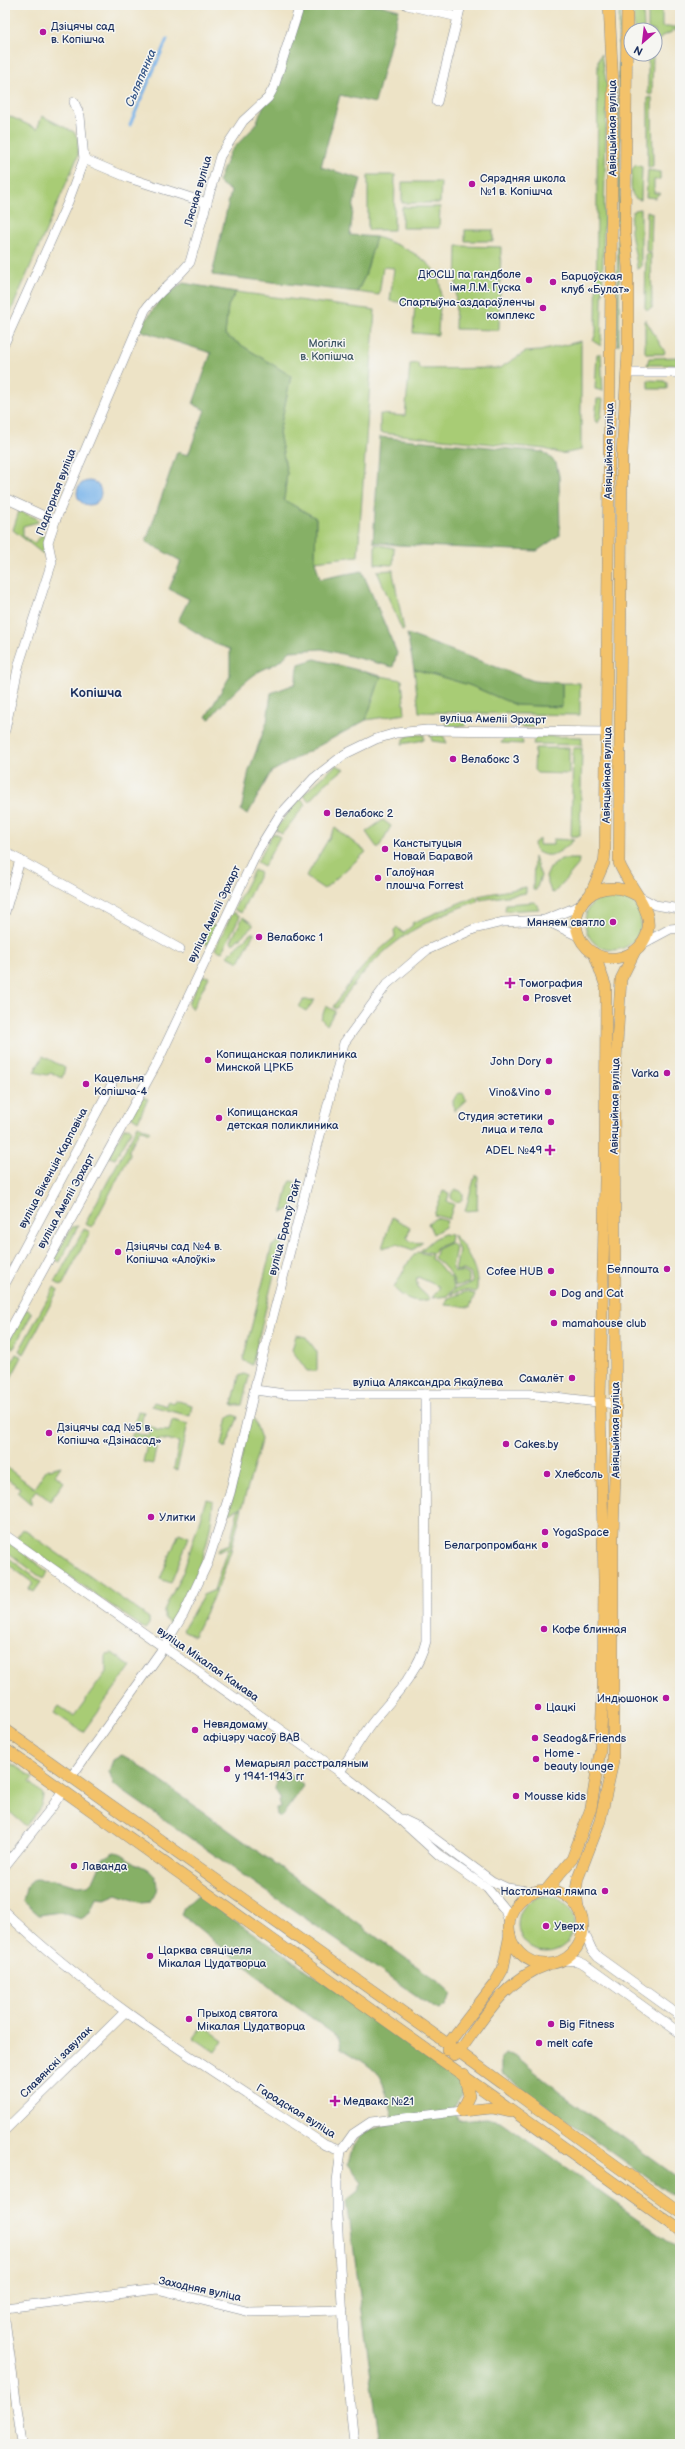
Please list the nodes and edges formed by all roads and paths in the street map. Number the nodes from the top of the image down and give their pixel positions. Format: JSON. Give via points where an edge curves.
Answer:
{"nodes":[{"id":1,"x":300,"y":5,"type":"edge"},
{"id":2,"x":407,"y":5,"type":"edge"},
{"id":3,"x":461,"y":5,"type":"edge"},
{"id":4,"x":610,"y":5,"type":"edge"},
{"id":5,"x":627,"y":5,"type":"edge"},
{"id":6,"x":458,"y":17,"type":"junction"},
{"id":7,"x":74,"y":102,"type":"dead end"},
{"id":8,"x":437,"y":102,"type":"dead end"},
{"id":9,"x":84,"y":159,"type":"junction"},
{"id":10,"x":207,"y":203,"type":"junction"},
{"id":11,"x":156,"y":295,"type":"joint"},
{"id":12,"x":5,"y":342,"type":"edge"},
{"id":13,"x":680,"y":372,"type":"edge"},
{"id":14,"x":609,"y":373,"type":"junction"},
{"id":15,"x":626,"y":373,"type":"junction"},
{"id":16,"x":5,"y":498,"type":"edge"},
{"id":17,"x":55,"y":521,"type":"junction"},
{"id":18,"x":5,"y":730,"type":"edge"},
{"id":19,"x":607,"y":732,"type":"junction"},
{"id":20,"x":5,"y":852,"type":"edge"},
{"id":21,"x":20,"y":860,"type":"junction"},
{"id":22,"x":590,"y":895,"type":"junction"},
{"id":23,"x":636,"y":895,"type":"junction"},
{"id":24,"x":582,"y":905,"type":"junction"},
{"id":25,"x":680,"y":910,"type":"edge"},
{"id":26,"x":5,"y":912,"type":"edge"},
{"id":27,"x":545,"y":920,"type":"junction"},
{"id":28,"x":680,"y":928,"type":"edge"},
{"id":29,"x":580,"y":937,"type":"junction"},
{"id":30,"x":639,"y":947,"type":"junction"},
{"id":31,"x":180,"y":949,"type":"dead end"},
{"id":32,"x":594,"y":953,"type":"junction"},
{"id":33,"x":112,"y":1084,"type":"dead end"},
{"id":34,"x":5,"y":1284,"type":"edge"},
{"id":35,"x":5,"y":1339,"type":"edge"},
{"id":36,"x":256,"y":1390,"type":"junction"},
{"id":37,"x":425,"y":1394,"type":"junction"},
{"id":38,"x":600,"y":1402,"type":"junction"},
{"id":39,"x":615,"y":1404,"type":"junction"},
{"id":40,"x":5,"y":1535,"type":"edge"},
{"id":41,"x":163,"y":1648,"type":"junction"},
{"id":42,"x":5,"y":1730,"type":"edge"},
{"id":43,"x":5,"y":1749,"type":"edge"},
{"id":44,"x":340,"y":1772,"type":"junction"},
{"id":45,"x":71,"y":1777,"type":"junction"},
{"id":46,"x":63,"y":1790,"type":"junction"},
{"id":47,"x":396,"y":1816,"type":"junction"},
{"id":48,"x":5,"y":1866,"type":"edge"},
{"id":49,"x":547,"y":1890,"type":"junction"},
{"id":50,"x":533,"y":1892,"type":"junction"},
{"id":51,"x":578,"y":1908,"type":"junction"},
{"id":52,"x":5,"y":1912,"type":"edge"},
{"id":53,"x":509,"y":1922,"type":"junction"},
{"id":54,"x":583,"y":1930,"type":"junction"},
{"id":55,"x":510,"y":1934,"type":"junction"},
{"id":56,"x":562,"y":1960,"type":"junction"},
{"id":57,"x":550,"y":1964,"type":"junction"},
{"id":58,"x":125,"y":2012,"type":"junction"},
{"id":59,"x":680,"y":2016,"type":"edge"},
{"id":60,"x":680,"y":2033,"type":"edge"},
{"id":61,"x":448,"y":2044,"type":"junction"},
{"id":62,"x":459,"y":2052,"type":"junction"},
{"id":63,"x":446,"y":2061,"type":"junction"},
{"id":64,"x":464,"y":2074,"type":"junction"},
{"id":65,"x":462,"y":2111,"type":"junction"},
{"id":66,"x":519,"y":2115,"type":"junction"},
{"id":67,"x":5,"y":2130,"type":"edge"},
{"id":68,"x":341,"y":2151,"type":"junction"},
{"id":69,"x":680,"y":2212,"type":"edge"},
{"id":70,"x":680,"y":2230,"type":"edge"},
{"id":71,"x":5,"y":2308,"type":"edge"},
{"id":72,"x":343,"y":2310,"type":"junction"},
{"id":73,"x":5,"y":2320,"type":"edge"},
{"id":74,"x":22,"y":2444,"type":"edge"},
{"id":75,"x":354,"y":2444,"type":"edge"}],
"edges":[{"from":1,"to":10,"type":"street","name":"Лясная вуліца","via":[[274,87],[268,98],[243,121],[220,156]]},
{"from":2,"to":6,"type":"street"},
{"from":3,"to":6,"type":"street"},
{"from":4,"to":14,"type":"main road","name":"Авіяцыйная вуліца","via":[[613,86]]},
{"from":5,"to":15,"type":"main road","name":"Авіяцыйная вуліца"},
{"from":6,"to":8,"type":"street"},
{"from":7,"to":9,"type":"street","via":[[80,116]]},
{"from":9,"to":10,"type":"street","via":[[129,178]]},
{"from":9,"to":12,"type":"street","via":[[68,202]]},
{"from":10,"to":11,"type":"street","name":"Лясная вуліца","via":[[190,262],[180,276]]},
{"from":11,"to":17,"type":"street","name":"Падгорная вуліца","via":[[145,310],[122,361]]},
{"from":13,"to":15,"type":"street"},
{"from":14,"to":15,"type":"main road"},
{"from":14,"to":19,"type":"main road","name":"Авіяцыйная вуліца"},
{"from":15,"to":23,"type":"main road","name":"Авіяцыйная вуліца","via":[[622,453],[619,864]]},
{"from":16,"to":17,"type":"street"},
{"from":17,"to":18,"type":"street","name":"Падгорная вуліца","via":[[48,542],[52,562],[19,664]]},
{"from":19,"to":22,"type":"main road","name":"Авіяцыйная вуліца","via":[[605,853],[602,870]]},
{"from":19,"to":35,"type":"street","name":"вуліца Амеліі Эрхарт","via":[[427,730],[396,733],[345,754],[314,778],[279,816],[258,850],[157,1063]]},
{"from":20,"to":21,"type":"street"},
{"from":21,"to":26,"type":"street"},
{"from":21,"to":31,"type":"street"},
{"from":22,"to":23,"type":"main road","via":[[602,888],[611,887],[625,889]]},
{"from":22,"to":24,"type":"main road"},
{"from":23,"to":25,"type":"street","via":[[655,905]]},
{"from":23,"to":30,"type":"main road","via":[[646,907],[649,921],[648,932]]},
{"from":24,"to":27,"type":"street"},
{"from":24,"to":29,"type":"main road","via":[[577,921]]},
{"from":27,"to":29,"type":"street"},
{"from":27,"to":36,"type":"street","name":"вуліца Братоў Райт","via":[[490,924],[464,932],[427,950],[387,984],[344,1043]]},
{"from":28,"to":30,"type":"street","via":[[670,929]]},
{"from":29,"to":32,"type":"main road"},
{"from":30,"to":32,"type":"main road","via":[[616,958]]},
{"from":30,"to":39,"type":"main road","name":"Авіяцыйная вуліца","via":[[621,979],[614,1092]]},
{"from":32,"to":38,"type":"main road","name":"Авіяцыйная вуліца","via":[[606,987]]},
{"from":33,"to":34,"type":"street","name":"вуліца Вікенція Карповіча"},
{"from":36,"to":37,"type":"street","name":"вуліца Аляксандра Якаўлева","via":[[285,1394]]},
{"from":36,"to":41,"type":"street","name":"вуліца Братоў Райт","via":[[230,1493],[208,1562],[183,1615]]},
{"from":37,"to":38,"type":"street","name":"вуліца Аляксандра Якаўлева","via":[[529,1394]]},
{"from":37,"to":44,"type":"street","via":[[426,1641],[422,1656],[410,1675],[371,1724]]},
{"from":38,"to":39,"type":"street","name":"вуліца Аляксандра Якаўлева"},
{"from":38,"to":49,"type":"main road","name":"Авіяцыйная вуліца","via":[[604,1581],[600,1751],[591,1808],[572,1859]]},
{"from":39,"to":51,"type":"main road","name":"Авіяцыйная вуліца","via":[[613,1762],[600,1821],[578,1878]]},
{"from":40,"to":41,"type":"street","name":"вуліца Мікалая Камава"},
{"from":41,"to":44,"type":"street","name":"вуліца Мікалая Камава"},
{"from":41,"to":45,"type":"street","name":"вуліца Братоў Райт"},
{"from":42,"to":45,"type":"main road"},
{"from":43,"to":46,"type":"main road"},
{"from":44,"to":47,"type":"street","name":"вуліца Мікалая Камава"},
{"from":45,"to":46,"type":"main road"},
{"from":45,"to":61,"type":"main road"},
{"from":46,"to":48,"type":"street"},
{"from":46,"to":63,"type":"main road"},
{"from":47,"to":50,"type":"street","name":"вуліца Мікалая Камава","via":[[419,1827],[492,1881],[507,1888]]},
{"from":47,"to":53,"type":"street","name":"вуліца Мікалая Камава","via":[[433,1850],[494,1894],[505,1910]]},
{"from":49,"to":50,"type":"main road"},
{"from":49,"to":51,"type":"main road","via":[[566,1895]]},
{"from":50,"to":53,"type":"main road","via":[[518,1902]]},
{"from":51,"to":54,"type":"main road"},
{"from":52,"to":58,"type":"street","name":"Гарадская вуліца","via":[[62,1964]]},
{"from":53,"to":55,"type":"main road"},
{"from":54,"to":56,"type":"main road","via":[[577,1947]]},
{"from":54,"to":59,"type":"street","via":[[598,1957]]},
{"from":55,"to":57,"type":"main road","via":[[515,1947],[525,1957],[534,1962]]},
{"from":55,"to":61,"type":"main road","via":[[503,1969]]},
{"from":56,"to":57,"type":"main road"},
{"from":56,"to":60,"type":"street","via":[[577,1960],[584,1964]]},
{"from":57,"to":62,"type":"main road","via":[[534,1969],[512,1984]]},
{"from":58,"to":67,"type":"street","name":"Славянскі завулак"},
{"from":58,"to":68,"type":"street","name":"Гарадская вуліца","via":[[325,2145]]},
{"from":61,"to":62,"type":"main road"},
{"from":61,"to":63,"type":"main road"},
{"from":62,"to":63,"type":"main road"},
{"from":62,"to":69,"type":"main road"},
{"from":63,"to":64,"type":"main road"},
{"from":64,"to":65,"type":"main road","via":[[469,2096]]},
{"from":64,"to":66,"type":"main road"},
{"from":65,"to":66,"type":"main road","via":[[492,2108]]},
{"from":65,"to":68,"type":"street","via":[[371,2122],[353,2134]]},
{"from":66,"to":70,"type":"main road"},
{"from":68,"to":72,"type":"street","name":"Гарадская вуліца","via":[[337,2199]]},
{"from":71,"to":72,"type":"street","name":"Заходняя вуліца","via":[[157,2290],[250,2312]]},
{"from":72,"to":75,"type":"street","name":"Гарадская вуліца"},
{"from":73,"to":74,"type":"street"}]}
